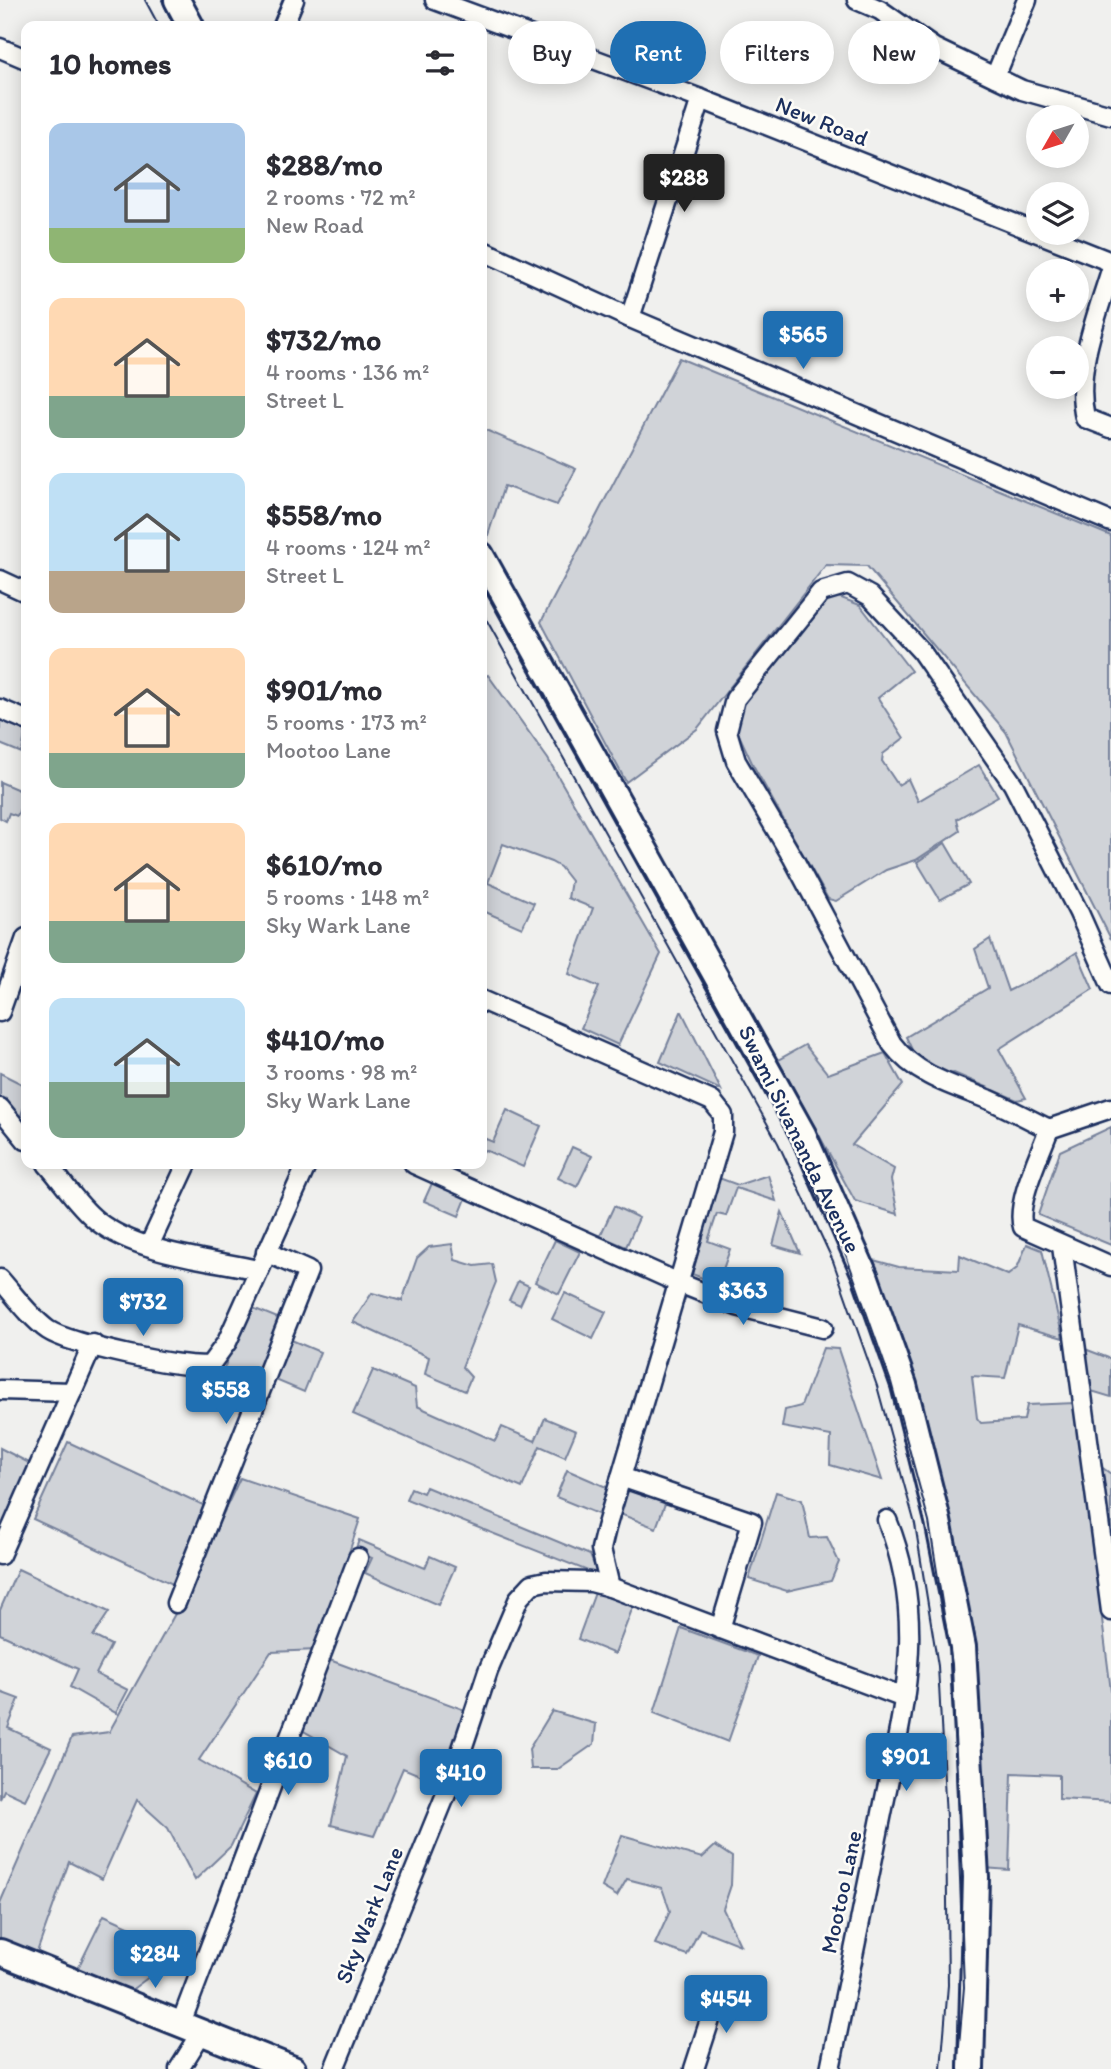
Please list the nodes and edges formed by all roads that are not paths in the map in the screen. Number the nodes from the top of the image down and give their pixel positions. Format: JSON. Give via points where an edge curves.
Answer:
{"nodes":[{"id":1,"x":177,"y":0,"type":"edge"},
{"id":2,"x":294,"y":0,"type":"edge"},
{"id":3,"x":435,"y":0,"type":"edge"},
{"id":4,"x":857,"y":0,"type":"edge"},
{"id":5,"x":1027,"y":0,"type":"edge"},
{"id":6,"x":188,"y":21,"type":"edge"},
{"id":7,"x":284,"y":21,"type":"edge"},
{"id":8,"x":0,"y":48,"type":"edge"},
{"id":9,"x":21,"y":57,"type":"edge"},
{"id":10,"x":995,"y":77,"type":"junction"},
{"id":11,"x":701,"y":99,"type":"junction"},
{"id":12,"x":1111,"y":115,"type":"edge"},
{"id":13,"x":487,"y":253,"type":"edge"},
{"id":14,"x":1111,"y":262,"type":"edge"},
{"id":15,"x":1111,"y":270,"type":"edge"},
{"id":16,"x":630,"y":318,"type":"junction"},
{"id":17,"x":1111,"y":428,"type":"edge"},
{"id":18,"x":1111,"y":522,"type":"edge"},
{"id":19,"x":487,"y":566,"type":"edge"},
{"id":20,"x":0,"y":580,"type":"edge"},
{"id":21,"x":21,"y":590,"type":"edge"},
{"id":22,"x":0,"y":709,"type":"edge"},
{"id":23,"x":21,"y":718,"type":"edge"},
{"id":24,"x":21,"y":952,"type":"edge"},
{"id":25,"x":1111,"y":985,"type":"edge"},
{"id":26,"x":487,"y":1003,"type":"edge"},
{"id":27,"x":0,"y":1012,"type":"edge"},
{"id":28,"x":0,"y":1108,"type":"edge"},
{"id":29,"x":1111,"y":1108,"type":"edge"},
{"id":30,"x":1049,"y":1129,"type":"junction"},
{"id":31,"x":21,"y":1134,"type":"edge"},
{"id":32,"x":57,"y":1169,"type":"edge"},
{"id":33,"x":185,"y":1169,"type":"edge"},
{"id":34,"x":305,"y":1169,"type":"edge"},
{"id":35,"x":425,"y":1169,"type":"edge"},
{"id":36,"x":149,"y":1246,"type":"junction"},
{"id":37,"x":1062,"y":1246,"type":"junction"},
{"id":38,"x":266,"y":1252,"type":"junction"},
{"id":39,"x":1111,"y":1266,"type":"edge"},
{"id":40,"x":258,"y":1270,"type":"junction"},
{"id":41,"x":0,"y":1279,"type":"edge"},
{"id":42,"x":679,"y":1283,"type":"junction"},
{"id":43,"x":822,"y":1328,"type":"dead end"},
{"id":44,"x":93,"y":1344,"type":"junction"},
{"id":45,"x":0,"y":1390,"type":"edge"},
{"id":46,"x":72,"y":1392,"type":"junction"},
{"id":47,"x":621,"y":1477,"type":"junction"},
{"id":48,"x":887,"y":1520,"type":"dead end"},
{"id":49,"x":0,"y":1555,"type":"edge"},
{"id":50,"x":358,"y":1558,"type":"dead end"},
{"id":51,"x":610,"y":1587,"type":"junction"},
{"id":52,"x":176,"y":1603,"type":"dead end"},
{"id":53,"x":1111,"y":1611,"type":"edge"},
{"id":54,"x":720,"y":1629,"type":"junction"},
{"id":55,"x":904,"y":1698,"type":"junction"},
{"id":56,"x":0,"y":1952,"type":"edge"},
{"id":57,"x":720,"y":1989,"type":"dead end"},
{"id":58,"x":191,"y":2028,"type":"junction"},
{"id":59,"x":179,"y":2069,"type":"edge"},
{"id":60,"x":293,"y":2069,"type":"edge"},
{"id":61,"x":334,"y":2069,"type":"edge"},
{"id":62,"x":694,"y":2069,"type":"edge"},
{"id":63,"x":830,"y":2069,"type":"edge"},
{"id":64,"x":971,"y":2069,"type":"edge"}],
"edges":[{"from":1,"to":6,"type":"street"},
{"from":2,"to":7,"type":"street"},
{"from":3,"to":11,"type":"street","name":"New Road"},
{"from":4,"to":10,"type":"street","via":[[880,10],[934,48]]},
{"from":5,"to":10,"type":"street"},
{"from":8,"to":9,"type":"street"},
{"from":10,"to":12,"type":"street","via":[[1049,100]]},
{"from":11,"to":14,"type":"street","name":"New Road"},
{"from":11,"to":16,"type":"street"},
{"from":13,"to":16,"type":"street"},
{"from":15,"to":17,"type":"street","via":[[1080,394],[1085,418]]},
{"from":16,"to":18,"type":"street"},
{"from":19,"to":64,"type":"street","name":"Swami Sivananda Avenue","via":[[803,1134],[865,1275],[904,1385],[963,1647],[976,1877]]},
{"from":20,"to":21,"type":"street"},
{"from":22,"to":23,"type":"street"},
{"from":24,"to":27,"type":"street"},
{"from":25,"to":30,"type":"street","via":[[1013,784],[921,652],[870,596],[848,584],[821,592],[736,699],[727,731],[736,761],[901,1057],[934,1079]]},
{"from":26,"to":42,"type":"street","via":[[712,1101],[723,1115],[723,1132]]},
{"from":28,"to":31,"type":"street"},
{"from":29,"to":30,"type":"street"},
{"from":30,"to":37,"type":"street","via":[[1020,1217],[1023,1227]]},
{"from":32,"to":36,"type":"street","via":[[96,1220]]},
{"from":33,"to":36,"type":"street"},
{"from":34,"to":38,"type":"street"},
{"from":35,"to":42,"type":"street"},
{"from":36,"to":40,"type":"street"},
{"from":37,"to":39,"type":"street"},
{"from":37,"to":53,"type":"street"},
{"from":38,"to":40,"type":"street"},
{"from":38,"to":52,"type":"street","via":[[308,1271]]},
{"from":40,"to":44,"type":"street","via":[[227,1342],[210,1365],[151,1360]]},
{"from":41,"to":44,"type":"street","via":[[49,1330]]},
{"from":42,"to":43,"type":"street","via":[[737,1306]]},
{"from":42,"to":47,"type":"street"},
{"from":44,"to":46,"type":"street"},
{"from":45,"to":46,"type":"street"},
{"from":46,"to":49,"type":"street"},
{"from":47,"to":51,"type":"street","via":[[601,1549]]},
{"from":47,"to":54,"type":"street","via":[[752,1522]]},
{"from":48,"to":55,"type":"street","name":"Mootoo Lane","via":[[908,1583],[910,1648]]},
{"from":50,"to":58,"type":"street"},
{"from":51,"to":54,"type":"street","name":"Sky Wark Lane"},
{"from":51,"to":61,"type":"street","name":"Sky Wark Lane","via":[[545,1581],[533,1584],[519,1598],[488,1671],[451,1782]]},
{"from":54,"to":55,"type":"street","name":"Sky Wark Lane"},
{"from":55,"to":63,"type":"street","name":"Mootoo Lane"},
{"from":56,"to":58,"type":"street"},
{"from":57,"to":62,"type":"street"},
{"from":58,"to":59,"type":"street"},
{"from":58,"to":60,"type":"street"}]}
